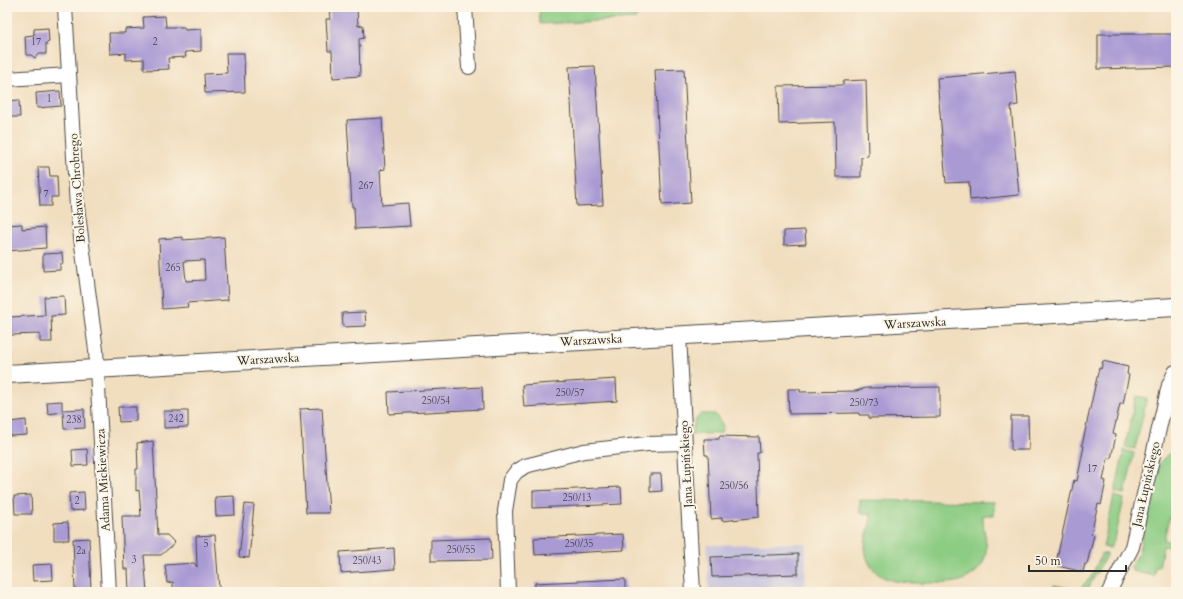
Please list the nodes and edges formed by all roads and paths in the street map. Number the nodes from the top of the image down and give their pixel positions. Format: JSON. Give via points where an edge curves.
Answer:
{"nodes":[{"id":1,"x":65,"y":7,"type":"edge"},
{"id":2,"x":465,"y":7,"type":"edge"},
{"id":3,"x":469,"y":67,"type":"dead end"},
{"id":4,"x":69,"y":75,"type":"junction"},
{"id":5,"x":7,"y":79,"type":"edge"},
{"id":6,"x":1176,"y":308,"type":"edge"},
{"id":7,"x":679,"y":336,"type":"junction"},
{"id":8,"x":97,"y":369,"type":"junction"},
{"id":9,"x":1175,"y":372,"type":"edge"},
{"id":10,"x":7,"y":374,"type":"edge"},
{"id":11,"x":684,"y":443,"type":"junction"},
{"id":12,"x":109,"y":592,"type":"edge"},
{"id":13,"x":508,"y":592,"type":"edge"},
{"id":14,"x":693,"y":592,"type":"edge"},
{"id":15,"x":1109,"y":592,"type":"edge"}],
"edges":[{"from":1,"to":4,"type":"street","name":"Bolesława Chrobrego"},
{"from":2,"to":3,"type":"street"},
{"from":4,"to":5,"type":"street"},
{"from":4,"to":8,"type":"street","name":"Bolesława Chrobrego","via":[[77,207]]},
{"from":6,"to":7,"type":"main road","name":"Warszawska"},
{"from":7,"to":8,"type":"main road","name":"Warszawska"},
{"from":7,"to":11,"type":"street","name":"Jana Łupińskiego"},
{"from":8,"to":10,"type":"main road","name":"Warszawska"},
{"from":8,"to":12,"type":"street","name":"Adama Mickiewicza"},
{"from":9,"to":15,"type":"street","name":"Jana Łupińskiego","via":[[1169,386],[1132,547]]},
{"from":11,"to":13,"type":"street","via":[[647,444],[584,452],[525,466],[516,472],[510,480],[505,511]]},
{"from":11,"to":14,"type":"street","name":"Jana Łupińskiego"}]}
